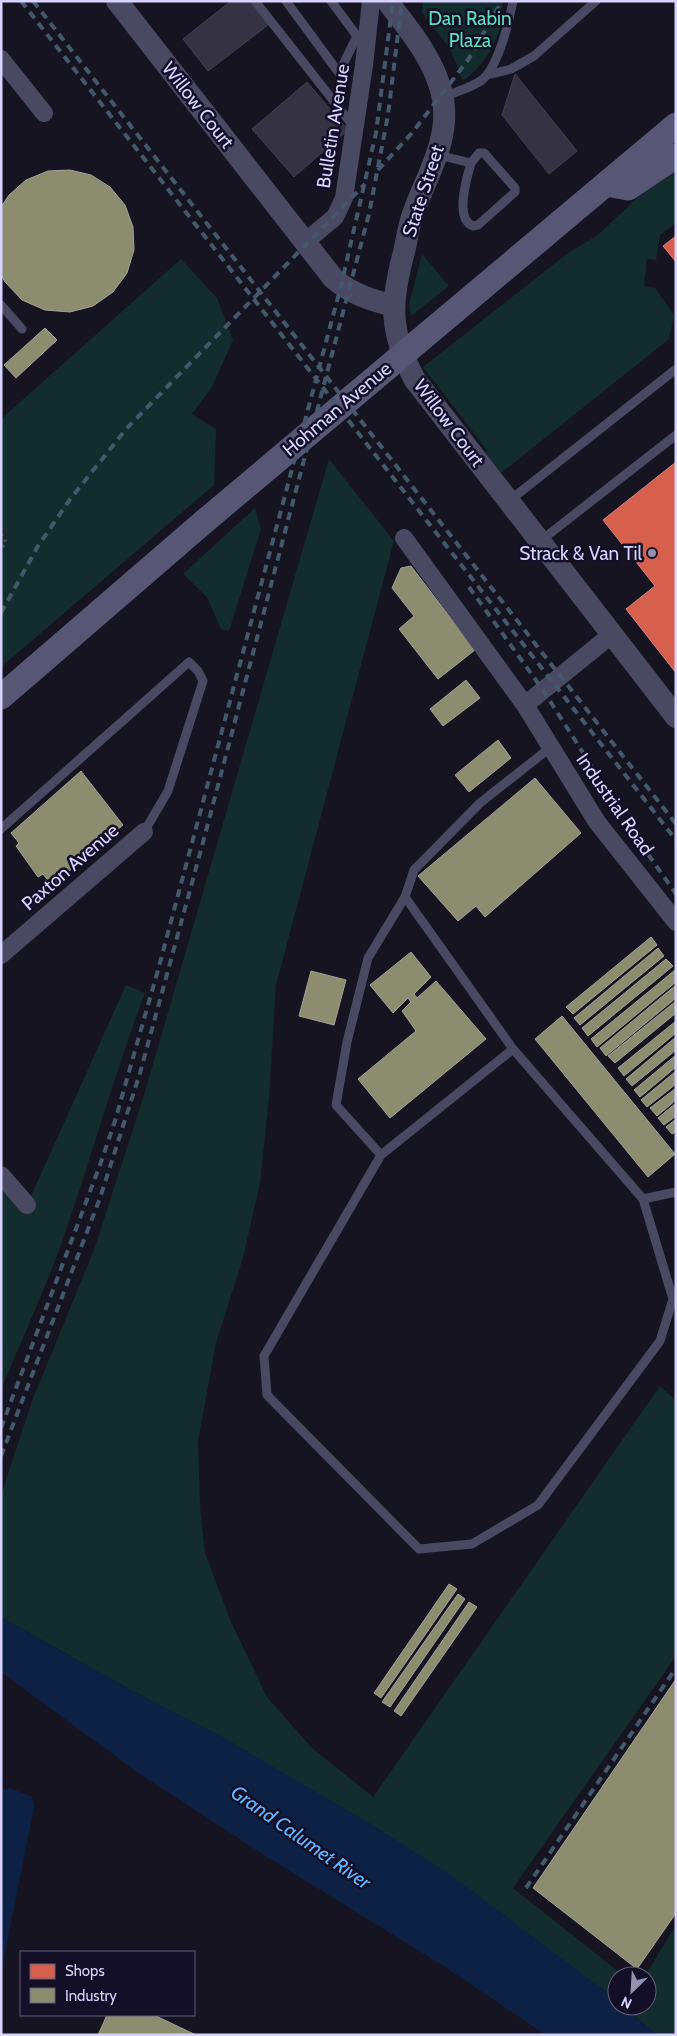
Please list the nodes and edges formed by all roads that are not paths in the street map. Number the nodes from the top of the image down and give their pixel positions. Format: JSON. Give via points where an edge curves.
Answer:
{"nodes":[{"id":1,"x":117,"y":1,"type":"edge"},
{"id":2,"x":255,"y":1,"type":"edge"},
{"id":3,"x":286,"y":1,"type":"edge"},
{"id":4,"x":332,"y":1,"type":"edge"},
{"id":5,"x":371,"y":1,"type":"edge"},
{"id":6,"x":387,"y":1,"type":"edge"},
{"id":7,"x":513,"y":1,"type":"edge"},
{"id":8,"x":596,"y":1,"type":"edge"},
{"id":9,"x":1,"y":59,"type":"edge"},
{"id":10,"x":487,"y":74,"type":"junction"},
{"id":11,"x":442,"y":97,"type":"junction"},
{"id":12,"x":44,"y":113,"type":"dead end"},
{"id":13,"x":676,"y":125,"type":"edge"},
{"id":14,"x":355,"y":128,"type":"junction"},
{"id":15,"x":438,"y":155,"type":"junction"},
{"id":16,"x":676,"y":156,"type":"edge"},
{"id":17,"x":472,"y":163,"type":"junction"},
{"id":18,"x":606,"y":184,"type":"junction"},
{"id":19,"x":306,"y":242,"type":"junction"},
{"id":20,"x":1,"y":305,"type":"edge"},
{"id":21,"x":394,"y":306,"type":"junction"},
{"id":22,"x":22,"y":329,"type":"dead end"},
{"id":23,"x":676,"y":369,"type":"edge"},
{"id":24,"x":676,"y":435,"type":"edge"},
{"id":25,"x":508,"y":502,"type":"junction"},
{"id":26,"x":404,"y":538,"type":"dead end"},
{"id":27,"x":539,"y":542,"type":"junction"},
{"id":28,"x":611,"y":635,"type":"junction"},
{"id":29,"x":1,"y":697,"type":"edge"},
{"id":30,"x":525,"y":705,"type":"junction"},
{"id":31,"x":676,"y":717,"type":"edge"},
{"id":32,"x":551,"y":747,"type":"junction"},
{"id":33,"x":1,"y":829,"type":"edge"},
{"id":34,"x":144,"y":832,"type":"joint"},
{"id":35,"x":405,"y":897,"type":"junction"},
{"id":36,"x":676,"y":922,"type":"edge"},
{"id":37,"x":1,"y":955,"type":"edge"},
{"id":38,"x":514,"y":1049,"type":"junction"},
{"id":39,"x":381,"y":1155,"type":"junction"},
{"id":40,"x":1,"y":1175,"type":"edge"},
{"id":41,"x":676,"y":1192,"type":"edge"},
{"id":42,"x":643,"y":1199,"type":"junction"},
{"id":43,"x":27,"y":1206,"type":"dead end"}],
"edges":[{"from":1,"to":19,"type":"street","name":"Willow Court"},
{"from":2,"to":14,"type":"lane"},
{"from":3,"to":4,"type":"lane","via":[[339,73],[357,36]]},
{"from":5,"to":14,"type":"street","name":"Bulletin Avenue"},
{"from":6,"to":11,"type":"street","name":"State Street","via":[[426,55]]},
{"from":7,"to":10,"type":"lane","via":[[502,43]]},
{"from":8,"to":10,"type":"lane","via":[[534,56],[510,69]]},
{"from":9,"to":12,"type":"street"},
{"from":10,"to":11,"type":"lane","via":[[480,81]]},
{"from":11,"to":15,"type":"street","name":"State Street","via":[[443,122]]},
{"from":13,"to":18,"type":"main road","name":"Hohman Avenue"},
{"from":14,"to":19,"type":"street","name":"Bulletin Avenue","via":[[348,180],[340,209],[329,224]]},
{"from":15,"to":17,"type":"lane"},
{"from":15,"to":21,"type":"street","name":"State Street","via":[[414,212],[396,282]]},
{"from":16,"to":18,"type":"main road","via":[[628,188]]},
{"from":17,"to":17,"type":"lane","via":[[479,153],[484,153],[515,188],[515,192],[473,226],[466,222],[463,210],[464,184]]},
{"from":18,"to":29,"type":"main road","name":"Hohman Avenue"},
{"from":19,"to":21,"type":"street","name":"Willow Court","via":[[341,286]]},
{"from":20,"to":22,"type":"lane"},
{"from":21,"to":25,"type":"street","name":"Willow Court","via":[[396,331],[415,380]]},
{"from":23,"to":25,"type":"lane"},
{"from":24,"to":27,"type":"lane"},
{"from":25,"to":27,"type":"street","name":"Willow Court"},
{"from":26,"to":30,"type":"street","name":"Industrial Road"},
{"from":27,"to":28,"type":"street","name":"Willow Court"},
{"from":28,"to":30,"type":"street"},
{"from":28,"to":31,"type":"street","name":"Willow Court"},
{"from":30,"to":32,"type":"street","name":"Industrial Road"},
{"from":32,"to":35,"type":"lane","via":[[480,803],[414,870]]},
{"from":32,"to":36,"type":"street","name":"Industrial Road","via":[[598,822]]},
{"from":33,"to":34,"type":"lane","via":[[189,662],[203,681],[168,791]]},
{"from":34,"to":37,"type":"street","name":"Paxton Avenue"},
{"from":35,"to":38,"type":"lane"},
{"from":35,"to":39,"type":"lane","via":[[368,958],[347,1042],[336,1105]]},
{"from":38,"to":39,"type":"lane"},
{"from":38,"to":42,"type":"lane"},
{"from":39,"to":42,"type":"lane","via":[[264,1356],[267,1396],[419,1549],[472,1544],[538,1505],[660,1341],[673,1299]]},
{"from":40,"to":43,"type":"street"},
{"from":41,"to":42,"type":"lane"}]}
